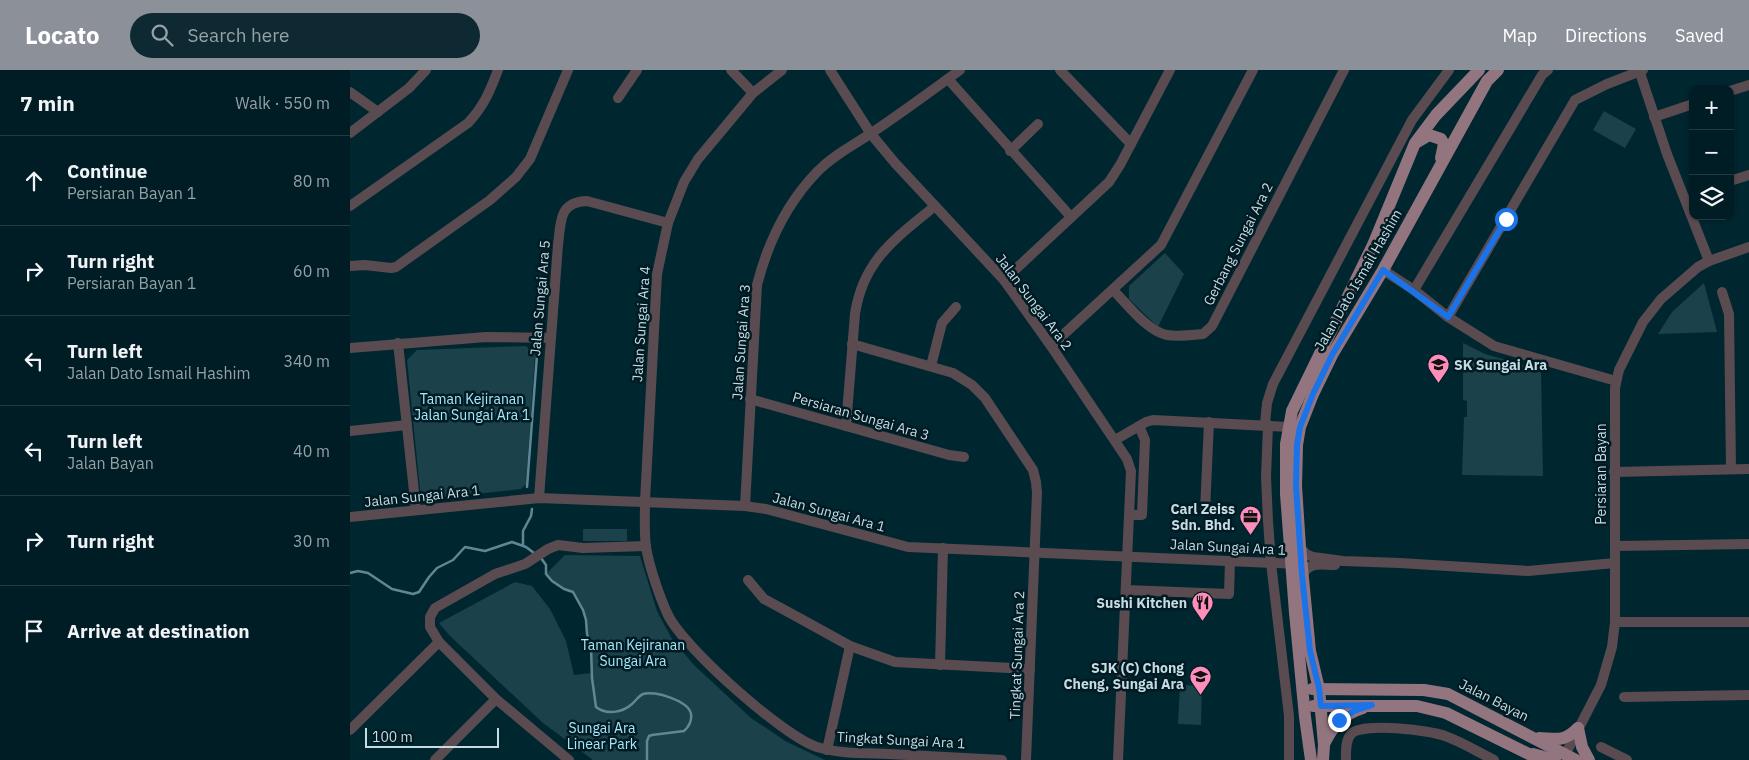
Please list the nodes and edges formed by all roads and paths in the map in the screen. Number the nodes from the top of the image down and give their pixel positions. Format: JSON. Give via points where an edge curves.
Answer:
{"nodes":[{"id":1,"x":426,"y":70,"type":"edge"},
{"id":2,"x":498,"y":70,"type":"edge"},
{"id":3,"x":568,"y":70,"type":"edge"},
{"id":4,"x":638,"y":70,"type":"edge"},
{"id":5,"x":730,"y":70,"type":"edge"},
{"id":6,"x":782,"y":70,"type":"edge"},
{"id":7,"x":830,"y":70,"type":"edge"},
{"id":8,"x":960,"y":70,"type":"edge"},
{"id":9,"x":1060,"y":70,"type":"edge"},
{"id":10,"x":1170,"y":70,"type":"edge"},
{"id":11,"x":1253,"y":70,"type":"edge"},
{"id":12,"x":1344,"y":70,"type":"edge"},
{"id":13,"x":1449,"y":70,"type":"edge"},
{"id":14,"x":1474,"y":70,"type":"edge"},
{"id":15,"x":1479,"y":70,"type":"edge"},
{"id":16,"x":1498,"y":70,"type":"edge"},
{"id":17,"x":1548,"y":70,"type":"edge"},
{"id":18,"x":1641,"y":70,"type":"edge"},
{"id":19,"x":948,"y":79,"type":"junction"},
{"id":20,"x":1749,"y":85,"type":"edge"},
{"id":21,"x":1734,"y":90,"type":"edge"},
{"id":22,"x":350,"y":92,"type":"edge"},
{"id":23,"x":753,"y":93,"type":"junction"},
{"id":24,"x":618,"y":98,"type":"dead end"},
{"id":25,"x":1452,"y":99,"type":"junction"},
{"id":26,"x":1689,"y":105,"type":"edge"},
{"id":27,"x":378,"y":112,"type":"junction"},
{"id":28,"x":1654,"y":117,"type":"junction"},
{"id":29,"x":1038,"y":124,"type":"dead end"},
{"id":30,"x":350,"y":133,"type":"edge"},
{"id":31,"x":871,"y":134,"type":"junction"},
{"id":32,"x":1414,"y":143,"type":"junction"},
{"id":33,"x":1131,"y":144,"type":"junction"},
{"id":34,"x":1010,"y":151,"type":"junction"},
{"id":35,"x":1437,"y":172,"type":"junction"},
{"id":36,"x":1749,"y":175,"type":"edge"},
{"id":37,"x":1734,"y":180,"type":"edge"},
{"id":38,"x":1688,"y":196,"type":"edge"},
{"id":39,"x":350,"y":206,"type":"edge"},
{"id":40,"x":935,"y":206,"type":"junction"},
{"id":41,"x":1071,"y":217,"type":"junction"},
{"id":42,"x":668,"y":224,"type":"junction"},
{"id":43,"x":1749,"y":246,"type":"edge"},
{"id":44,"x":1709,"y":261,"type":"junction"},
{"id":45,"x":350,"y":266,"type":"edge"},
{"id":46,"x":1383,"y":270,"type":"junction"},
{"id":47,"x":1004,"y":280,"type":"junction"},
{"id":48,"x":1113,"y":290,"type":"junction"},
{"id":49,"x":1414,"y":290,"type":"junction"},
{"id":50,"x":1722,"y":292,"type":"dead end"},
{"id":51,"x":956,"y":307,"type":"dead end"},
{"id":52,"x":1448,"y":317,"type":"junction"},
{"id":53,"x":550,"y":338,"type":"junction"},
{"id":54,"x":398,"y":343,"type":"junction"},
{"id":55,"x":852,"y":344,"type":"junction"},
{"id":56,"x":1051,"y":346,"type":"junction"},
{"id":57,"x":350,"y":348,"type":"edge"},
{"id":58,"x":931,"y":366,"type":"junction"},
{"id":59,"x":1616,"y":380,"type":"junction"},
{"id":60,"x":750,"y":399,"type":"junction"},
{"id":61,"x":1209,"y":422,"type":"junction"},
{"id":62,"x":1266,"y":424,"type":"junction"},
{"id":63,"x":407,"y":425,"type":"junction"},
{"id":64,"x":846,"y":426,"type":"junction"},
{"id":65,"x":1139,"y":426,"type":"junction"},
{"id":66,"x":1289,"y":427,"type":"junction"},
{"id":67,"x":350,"y":432,"type":"edge"},
{"id":68,"x":1115,"y":440,"type":"junction"},
{"id":69,"x":964,"y":457,"type":"dead end"},
{"id":70,"x":1731,"y":469,"type":"junction"},
{"id":71,"x":1749,"y":469,"type":"edge"},
{"id":72,"x":1614,"y":472,"type":"junction"},
{"id":73,"x":539,"y":498,"type":"junction"},
{"id":74,"x":645,"y":502,"type":"junction"},
{"id":75,"x":745,"y":506,"type":"junction"},
{"id":76,"x":416,"y":510,"type":"junction"},
{"id":77,"x":1205,"y":511,"type":"dead end"},
{"id":78,"x":1129,"y":515,"type":"junction"},
{"id":79,"x":350,"y":517,"type":"edge"},
{"id":80,"x":1749,"y":544,"type":"edge"},
{"id":81,"x":646,"y":546,"type":"junction"},
{"id":82,"x":1615,"y":546,"type":"junction"},
{"id":83,"x":1300,"y":547,"type":"junction"},
{"id":84,"x":944,"y":548,"type":"junction"},
{"id":85,"x":1035,"y":552,"type":"junction"},
{"id":86,"x":1127,"y":556,"type":"junction"},
{"id":87,"x":1230,"y":561,"type":"junction"},
{"id":88,"x":1343,"y":561,"type":"junction"},
{"id":89,"x":1271,"y":563,"type":"junction"},
{"id":90,"x":1614,"y":563,"type":"junction"},
{"id":91,"x":1298,"y":568,"type":"junction"},
{"id":92,"x":748,"y":580,"type":"dead end"},
{"id":93,"x":1126,"y":590,"type":"junction"},
{"id":94,"x":1615,"y":622,"type":"junction"},
{"id":95,"x":1749,"y":622,"type":"edge"},
{"id":96,"x":439,"y":642,"type":"junction"},
{"id":97,"x":850,"y":646,"type":"junction"},
{"id":98,"x":940,"y":665,"type":"junction"},
{"id":99,"x":1030,"y":669,"type":"junction"},
{"id":100,"x":1319,"y":688,"type":"junction"},
{"id":101,"x":1302,"y":689,"type":"junction"},
{"id":102,"x":1749,"y":695,"type":"edge"},
{"id":103,"x":1624,"y":697,"type":"dead end"},
{"id":104,"x":496,"y":699,"type":"junction"},
{"id":105,"x":1372,"y":705,"type":"junction"},
{"id":106,"x":1304,"y":706,"type":"junction"},
{"id":107,"x":1321,"y":706,"type":"junction"},
{"id":108,"x":1578,"y":728,"type":"junction"},
{"id":109,"x":350,"y":730,"type":"edge"},
{"id":110,"x":1534,"y":738,"type":"junction"},
{"id":111,"x":1324,"y":745,"type":"junction"},
{"id":112,"x":1601,"y":747,"type":"dead end"},
{"id":113,"x":827,"y":750,"type":"junction"},
{"id":114,"x":1525,"y":753,"type":"junction"},
{"id":115,"x":561,"y":758,"type":"edge"},
{"id":116,"x":1564,"y":759,"type":"edge"},
{"id":117,"x":435,"y":760,"type":"edge"},
{"id":118,"x":1002,"y":760,"type":"edge"},
{"id":119,"x":1026,"y":760,"type":"edge"},
{"id":120,"x":1118,"y":760,"type":"edge"},
{"id":121,"x":1288,"y":760,"type":"edge"},
{"id":122,"x":1311,"y":760,"type":"edge"},
{"id":123,"x":1323,"y":760,"type":"edge"},
{"id":124,"x":1346,"y":760,"type":"edge"},
{"id":125,"x":1494,"y":760,"type":"edge"},
{"id":126,"x":1541,"y":760,"type":"edge"},
{"id":127,"x":1590,"y":760,"type":"edge"},
{"id":128,"x":1627,"y":760,"type":"edge"}],
"edges":[{"from":1,"to":27,"type":"street"},
{"from":2,"to":39,"type":"street","via":[[480,110],[468,123]]},
{"from":3,"to":45,"type":"street","via":[[530,159],[516,177],[490,200],[396,267]]},
{"from":4,"to":24,"type":"street"},
{"from":5,"to":23,"type":"street"},
{"from":6,"to":23,"type":"street","name":"Jalan Sungai Ara 4"},
{"from":7,"to":31,"type":"street","name":"Jalan Sungai Ara 2"},
{"from":8,"to":19,"type":"street","name":"Jalan Sungai Ara 3"},
{"from":9,"to":33,"type":"street"},
{"from":10,"to":33,"type":"street"},
{"from":11,"to":48,"type":"street","via":[[1161,245]]},
{"from":12,"to":48,"type":"street","name":"Gerbang Sungai Ara 2","via":[[1212,326],[1203,334],[1168,335],[1158,332]]},
{"from":13,"to":62,"type":"street","via":[[1412,120],[1273,384],[1267,403]]},
{"from":14,"to":25,"type":"main road"},
{"from":15,"to":25,"type":"main road","name":"Jalan Dato Ismail Hashim"},
{"from":16,"to":35,"type":"main road","name":"Jalan Dato Ismail Hashim","via":[[1487,80]]},
{"from":17,"to":49,"type":"street"},
{"from":18,"to":28,"type":"street"},
{"from":18,"to":52,"type":"street","via":[[1573,103]]},
{"from":19,"to":31,"type":"street","name":"Jalan Sungai Ara 3"},
{"from":19,"to":34,"type":"street"},
{"from":20,"to":21,"type":"street"},
{"from":22,"to":27,"type":"street"},
{"from":23,"to":42,"type":"street","name":"Jalan Sungai Ara 4","via":[[698,159],[684,182]]},
{"from":25,"to":32,"type":"main road","name":"Jalan Dato Ismail Hashim"},
{"from":26,"to":28,"type":"street"},
{"from":27,"to":30,"type":"street"},
{"from":28,"to":38,"type":"street","via":[[1667,154]]},
{"from":29,"to":34,"type":"street"},
{"from":31,"to":40,"type":"street","name":"Jalan Sungai Ara 2"},
{"from":31,"to":60,"type":"street","name":"Jalan Sungai Ara 3","via":[[818,171],[791,203],[764,257],[757,285]]},
{"from":32,"to":35,"type":"main road","via":[[1429,135],[1441,139],[1444,151]]},
{"from":32,"to":66,"type":"main road","name":"Jalan Dato Ismail Hashim","via":[[1373,246],[1292,410]]},
{"from":33,"to":41,"type":"street","via":[[1109,182]]},
{"from":34,"to":41,"type":"street"},
{"from":35,"to":46,"type":"main road","name":"Jalan Dato Ismail Hashim"},
{"from":36,"to":37,"type":"street"},
{"from":38,"to":44,"type":"street"},
{"from":40,"to":47,"type":"street","name":"Jalan Sungai Ara 2"},
{"from":40,"to":55,"type":"street","via":[[893,240],[862,282]]},
{"from":41,"to":47,"type":"street"},
{"from":42,"to":53,"type":"street","name":"Jalan Sungai Ara 5","via":[[587,201],[564,210]]},
{"from":42,"to":74,"type":"street","name":"Jalan Sungai Ara 4","via":[[657,274]]},
{"from":43,"to":44,"type":"street","name":"Persiaran Bayan"},
{"from":44,"to":59,"type":"street","name":"Persiaran Bayan","via":[[1698,267],[1652,310],[1643,322]]},
{"from":46,"to":49,"type":"street"},
{"from":46,"to":83,"type":"main road","name":"Jalan Dato Ismail Hashim","via":[[1332,355],[1300,427],[1296,486]]},
{"from":47,"to":56,"type":"street","name":"Jalan Sungai Ara 2"},
{"from":48,"to":56,"type":"street"},
{"from":49,"to":52,"type":"street"},
{"from":50,"to":70,"type":"street","via":[[1729,314]]},
{"from":51,"to":58,"type":"street","via":[[942,323]]},
{"from":52,"to":59,"type":"street","via":[[1494,346]]},
{"from":53,"to":54,"type":"street","via":[[486,337]]},
{"from":53,"to":73,"type":"street","name":"Jalan Sungai Ara 5"},
{"from":54,"to":57,"type":"street"},
{"from":54,"to":63,"type":"street"},
{"from":55,"to":58,"type":"street","name":"Tingkat Sungai Ara 2"},
{"from":55,"to":64,"type":"street"},
{"from":56,"to":68,"type":"street","name":"Jalan Sungai Ara 2"},
{"from":58,"to":85,"type":"street","name":"Tingkat Sungai Ara 2","via":[[953,373],[972,385],[1032,470],[1037,494]]},
{"from":59,"to":72,"type":"street","name":"Persiaran Bayan"},
{"from":60,"to":64,"type":"street","name":"Persiaran Sungai Ara 3"},
{"from":60,"to":75,"type":"street","name":"Jalan Sungai Ara 3"},
{"from":61,"to":62,"type":"street"},
{"from":61,"to":65,"type":"street","via":[[1161,419]]},
{"from":61,"to":77,"type":"street"},
{"from":62,"to":66,"type":"street"},
{"from":62,"to":89,"type":"street"},
{"from":63,"to":67,"type":"street"},
{"from":63,"to":76,"type":"street"},
{"from":64,"to":69,"type":"street","name":"Persiaran Sungai Ara 3"},
{"from":65,"to":68,"type":"street"},
{"from":65,"to":78,"type":"street","via":[[1144,440],[1142,516]]},
{"from":66,"to":91,"type":"main road","name":"Jalan Dato Ismail Hashim","via":[[1286,494]]},
{"from":68,"to":78,"type":"street","name":"Jalan Sungai Ara 2","via":[[1127,459],[1130,471]]},
{"from":70,"to":71,"type":"street"},
{"from":70,"to":72,"type":"street"},
{"from":72,"to":82,"type":"street","name":"Persiaran Bayan"},
{"from":73,"to":74,"type":"street","name":"Jalan Sungai Ara 1"},
{"from":73,"to":76,"type":"street","name":"Jalan Sungai Ara 1"},
{"from":74,"to":75,"type":"street","name":"Jalan Sungai Ara 1"},
{"from":74,"to":81,"type":"street","name":"Tingkat Sungai Ara 1"},
{"from":75,"to":84,"type":"street","name":"Jalan Sungai Ara 1","via":[[900,546]]},
{"from":76,"to":79,"type":"street","name":"Jalan Sungai Ara 1"},
{"from":78,"to":86,"type":"street","name":"Jalan Sungai Ara 2"},
{"from":80,"to":82,"type":"street"},
{"from":81,"to":96,"type":"street","via":[[583,548],[558,545],[548,549],[435,608],[430,617],[430,627]]},
{"from":81,"to":113,"type":"street","name":"Tingkat Sungai Ara 1","via":[[668,615],[689,644],[738,692],[772,719],[802,740]]},
{"from":82,"to":90,"type":"street","name":"Persiaran Bayan"},
{"from":83,"to":88,"type":"street","via":[[1313,557]]},
{"from":83,"to":91,"type":"main road","name":"Jalan Dato Ismail Hashim"},
{"from":84,"to":85,"type":"street","name":"Jalan Sungai Ara 1"},
{"from":84,"to":98,"type":"street"},
{"from":85,"to":86,"type":"street","name":"Jalan Sungai Ara 1"},
{"from":85,"to":99,"type":"street","name":"Tingkat Sungai Ara 2"},
{"from":86,"to":87,"type":"street","name":"Jalan Sungai Ara 1"},
{"from":86,"to":93,"type":"street"},
{"from":87,"to":89,"type":"street","name":"Jalan Sungai Ara 1"},
{"from":87,"to":93,"type":"street","via":[[1229,594]]},
{"from":88,"to":90,"type":"street","via":[[1528,571]]},
{"from":88,"to":91,"type":"street","via":[[1336,565]]},
{"from":89,"to":91,"type":"street","name":"Jalan Sungai Ara 1"},
{"from":89,"to":121,"type":"street","via":[[1289,716]]},
{"from":90,"to":94,"type":"street","name":"Persiaran Bayan"},
{"from":91,"to":100,"type":"main road","name":"Jalan Dato Ismail Hashim"},
{"from":91,"to":101,"type":"main road","name":"Jalan Dato Ismail Hashim"},
{"from":92,"to":97,"type":"street","via":[[764,599]]},
{"from":93,"to":120,"type":"street"},
{"from":94,"to":95,"type":"street"},
{"from":94,"to":108,"type":"street","name":"Persiaran Bayan","via":[[1606,671]]},
{"from":96,"to":104,"type":"street"},
{"from":96,"to":109,"type":"street"},
{"from":97,"to":98,"type":"street","via":[[895,662]]},
{"from":97,"to":113,"type":"street"},
{"from":98,"to":99,"type":"street"},
{"from":99,"to":119,"type":"street","name":"Tingkat Sungai Ara 2"},
{"from":100,"to":101,"type":"main road","name":"Jalan Bayan"},
{"from":100,"to":107,"type":"main road","name":"Jalan Dato Ismail Hashim"},
{"from":100,"to":110,"type":"main road","name":"Jalan Bayan","via":[[1424,690],[1448,694]]},
{"from":101,"to":106,"type":"main road","name":"Jalan Dato Ismail Hashim"},
{"from":102,"to":103,"type":"street"},
{"from":104,"to":115,"type":"street"},
{"from":104,"to":117,"type":"street"},
{"from":105,"to":107,"type":"main road"},
{"from":105,"to":111,"type":"main road","via":[[1339,720]]},
{"from":105,"to":114,"type":"main road","via":[[1432,708]]},
{"from":106,"to":107,"type":"main road"},
{"from":106,"to":122,"type":"main road","name":"Jalan Dato Ismail Hashim"},
{"from":107,"to":111,"type":"main road","name":"Jalan Dato Ismail Hashim"},
{"from":108,"to":110,"type":"main road","via":[[1559,739]]},
{"from":108,"to":116,"type":"street","name":"Persiaran Bayan"},
{"from":108,"to":127,"type":"main road","via":[[1582,747]]},
{"from":110,"to":116,"type":"main road","name":"Jalan Bayan"},
{"from":111,"to":123,"type":"main road","name":"Jalan Dato Ismail Hashim"},
{"from":112,"to":128,"type":"street"},
{"from":113,"to":118,"type":"street","name":"Tingkat Sungai Ara 1"},
{"from":114,"to":116,"type":"main road"},
{"from":114,"to":126,"type":"main road"},
{"from":124,"to":125,"type":"street","via":[[1346,745],[1354,730],[1400,728],[1445,735]]}]}
